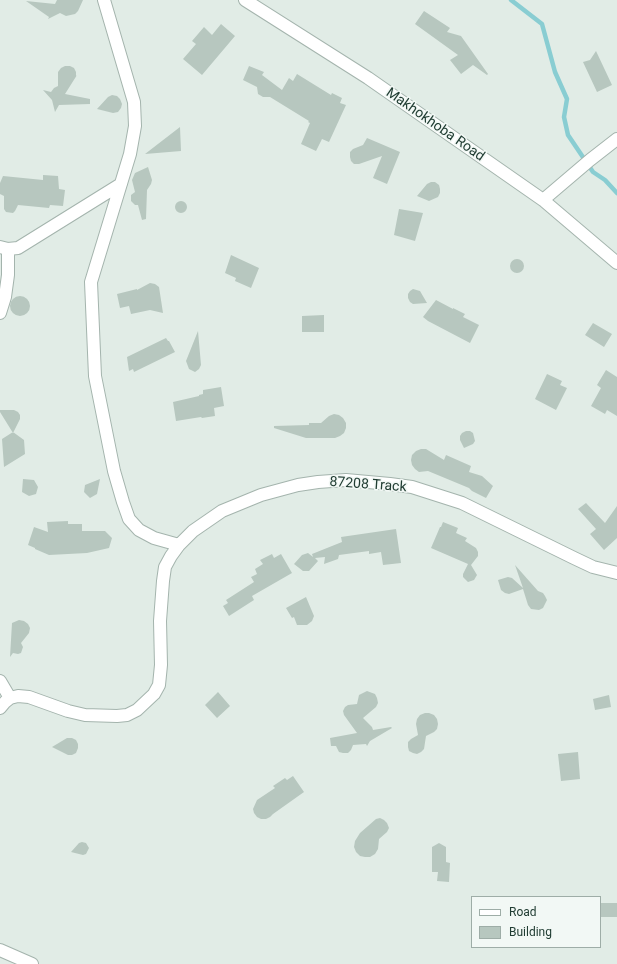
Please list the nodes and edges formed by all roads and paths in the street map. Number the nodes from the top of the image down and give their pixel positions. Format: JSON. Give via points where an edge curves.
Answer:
{"nodes":[{"id":1,"x":104,"y":0,"type":"edge"},
{"id":2,"x":245,"y":0,"type":"edge"},
{"id":3,"x":617,"y":139,"type":"edge"},
{"id":4,"x":121,"y":184,"type":"junction"},
{"id":5,"x":543,"y":200,"type":"junction"},
{"id":6,"x":4,"y":248,"type":"edge"},
{"id":7,"x":617,"y":263,"type":"edge"},
{"id":8,"x":0,"y":314,"type":"edge"},
{"id":9,"x":179,"y":545,"type":"junction"},
{"id":10,"x":617,"y":573,"type":"edge"},
{"id":11,"x":0,"y":681,"type":"edge"},
{"id":12,"x":10,"y":698,"type":"junction"},
{"id":13,"x":0,"y":708,"type":"edge"},
{"id":14,"x":0,"y":950,"type":"edge"},
{"id":15,"x":32,"y":964,"type":"edge"}],
"edges":[{"from":1,"to":4,"type":"street","via":[[134,102],[135,126]]},
{"from":2,"to":5,"type":"street","name":"Makhokhoba Road","via":[[368,78]]},
{"from":3,"to":5,"type":"street"},
{"from":4,"to":6,"type":"street","via":[[18,248]]},
{"from":4,"to":9,"type":"street","via":[[91,282],[95,376],[114,471],[129,519],[139,530],[154,538]]},
{"from":5,"to":7,"type":"street","name":"Makhokhoba Road"},
{"from":6,"to":8,"type":"street","via":[[8,275]]},
{"from":9,"to":10,"type":"street","name":"87208 Track","via":[[193,530],[222,511],[260,495],[298,485],[346,480],[412,487],[462,503],[593,567]]},
{"from":9,"to":12,"type":"street","name":"87208 Track","via":[[165,567],[160,621],[159,685],[138,710],[117,716],[85,715],[29,696]]},
{"from":11,"to":12,"type":"street"},
{"from":12,"to":13,"type":"street"},
{"from":14,"to":15,"type":"street"}]}
